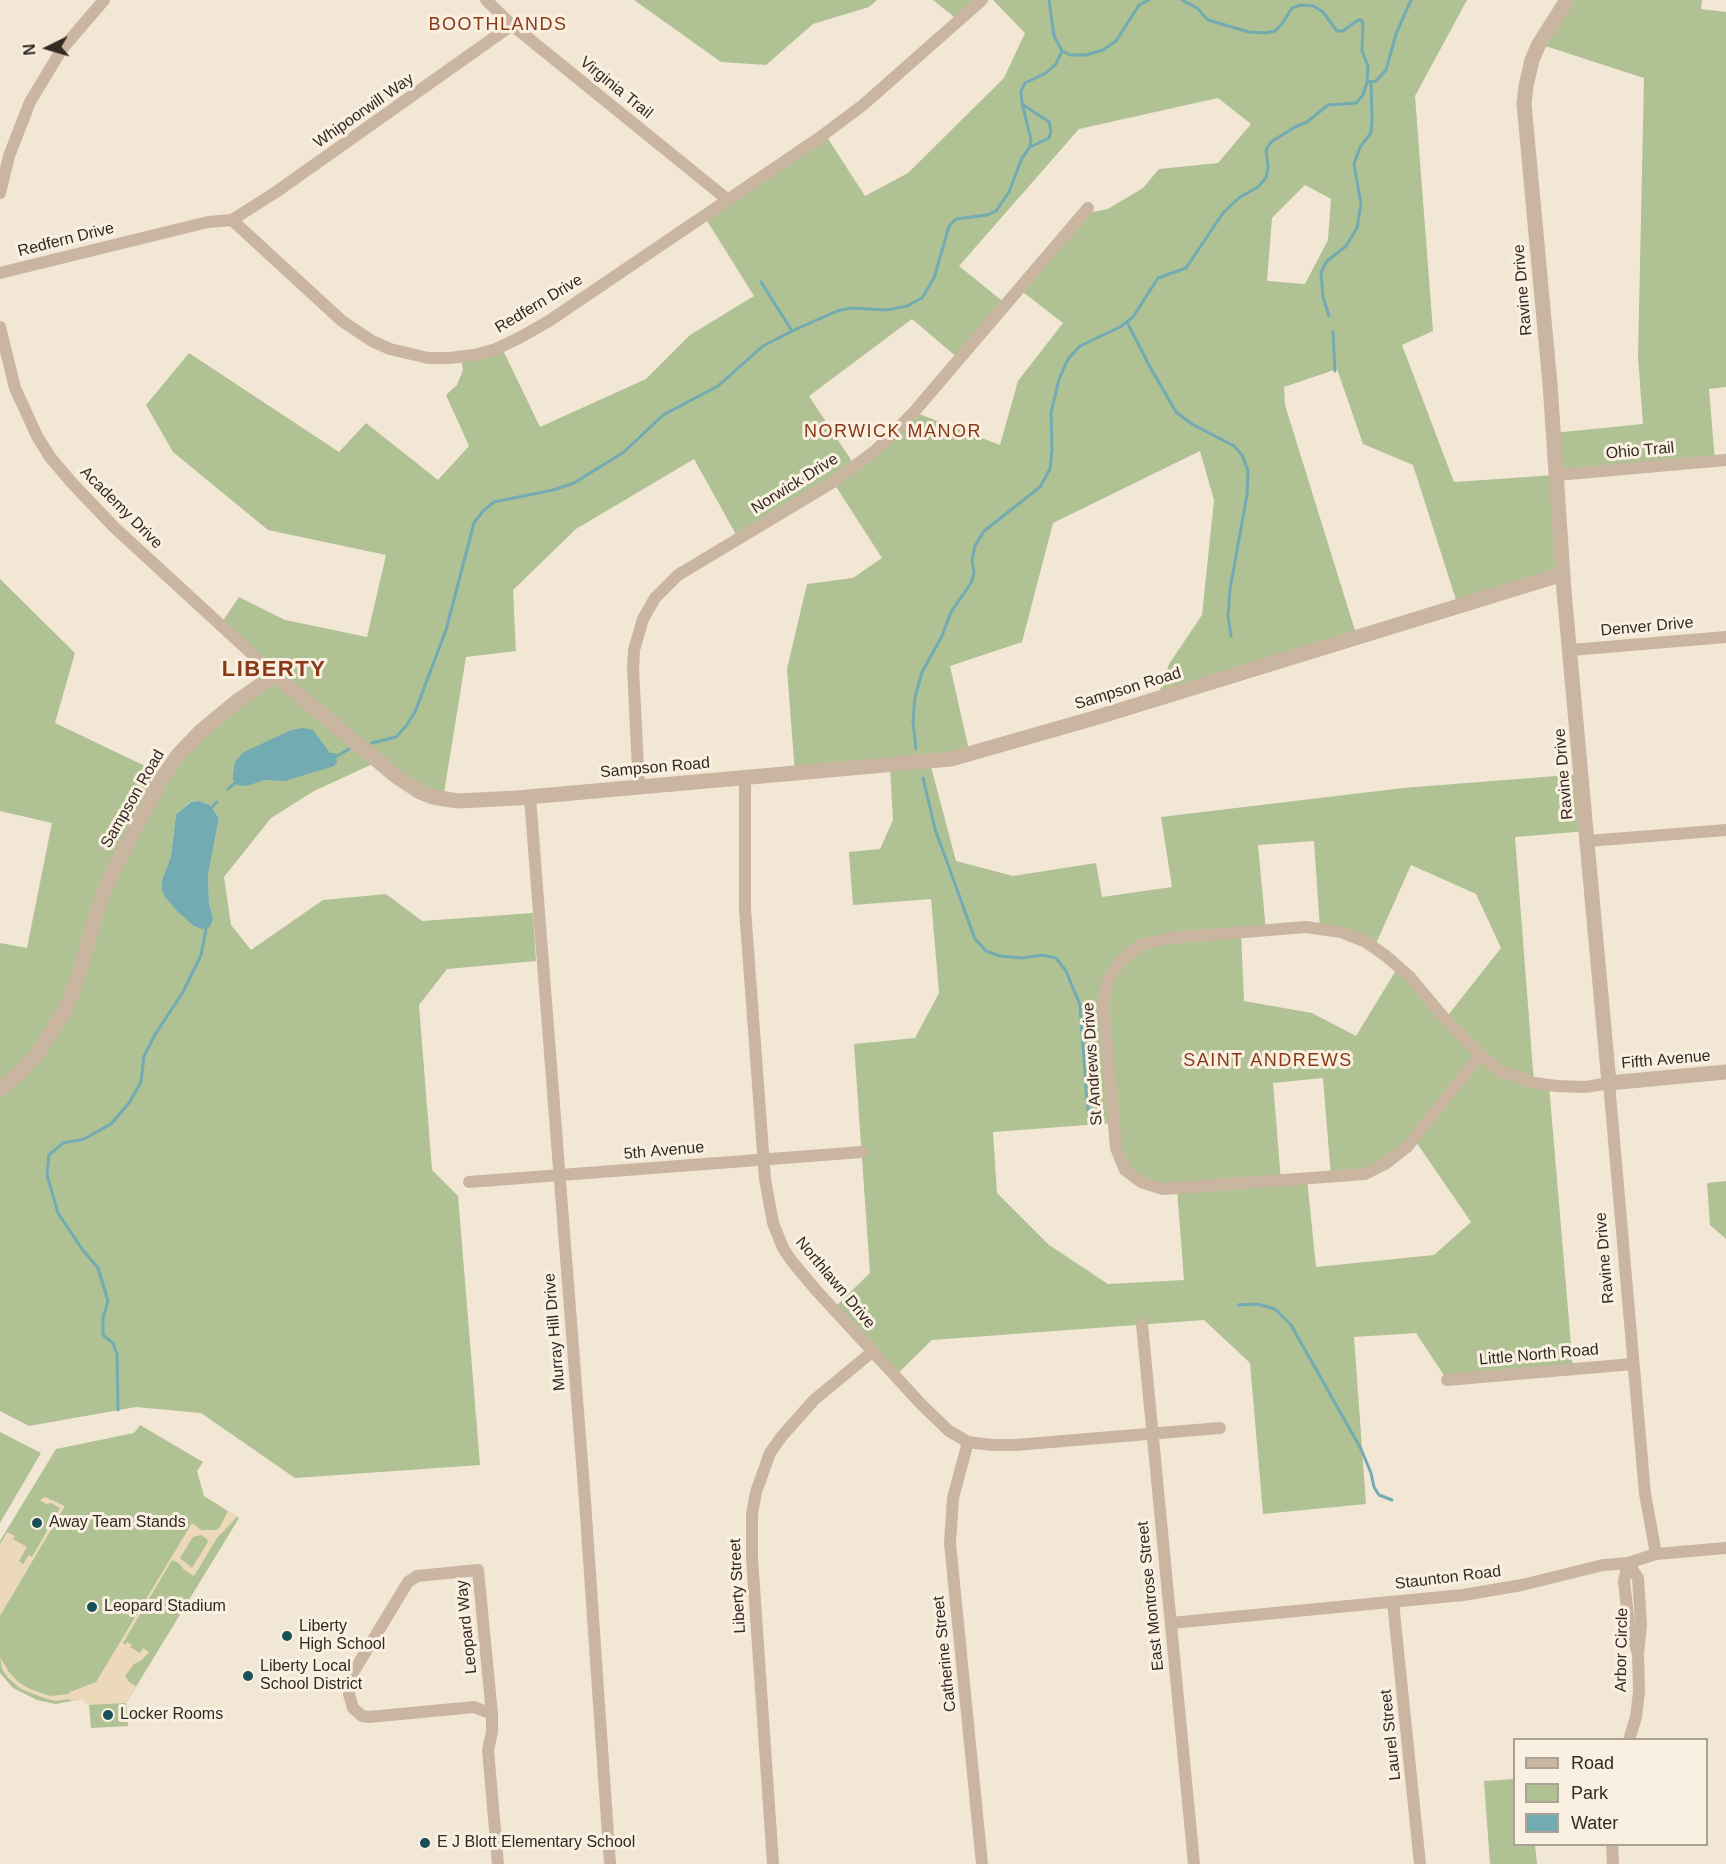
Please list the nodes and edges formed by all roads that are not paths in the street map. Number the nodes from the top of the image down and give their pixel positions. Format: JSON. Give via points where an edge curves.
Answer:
{"nodes":[{"id":1,"x":104,"y":0,"type":"edge"},
{"id":2,"x":486,"y":0,"type":"edge"},
{"id":3,"x":982,"y":0,"type":"edge"},
{"id":4,"x":1567,"y":0,"type":"edge"},
{"id":5,"x":512,"y":26,"type":"junction"},
{"id":6,"x":0,"y":193,"type":"edge"},
{"id":7,"x":728,"y":200,"type":"junction"},
{"id":8,"x":1088,"y":208,"type":"dead end"},
{"id":9,"x":232,"y":220,"type":"junction"},
{"id":10,"x":0,"y":273,"type":"edge"},
{"id":11,"x":0,"y":327,"type":"edge"},
{"id":12,"x":1726,"y":460,"type":"edge"},
{"id":13,"x":1557,"y":475,"type":"junction"},
{"id":14,"x":1563,"y":574,"type":"junction"},
{"id":15,"x":1726,"y":637,"type":"edge"},
{"id":16,"x":1571,"y":650,"type":"junction"},
{"id":17,"x":275,"y":675,"type":"junction"},
{"id":18,"x":745,"y":778,"type":"junction"},
{"id":19,"x":639,"y":787,"type":"junction"},
{"id":20,"x":530,"y":797,"type":"junction"},
{"id":21,"x":1726,"y":830,"type":"edge"},
{"id":22,"x":1588,"y":841,"type":"junction"},
{"id":23,"x":1480,"y":1055,"type":"junction"},
{"id":24,"x":1726,"y":1072,"type":"edge"},
{"id":25,"x":1609,"y":1083,"type":"junction"},
{"id":26,"x":0,"y":1089,"type":"edge"},
{"id":27,"x":862,"y":1152,"type":"dead end"},
{"id":28,"x":764,"y":1160,"type":"junction"},
{"id":29,"x":560,"y":1176,"type":"junction"},
{"id":30,"x":469,"y":1182,"type":"dead end"},
{"id":31,"x":1142,"y":1324,"type":"dead end"},
{"id":32,"x":872,"y":1352,"type":"junction"},
{"id":33,"x":1633,"y":1364,"type":"junction"},
{"id":34,"x":1447,"y":1380,"type":"dead end"},
{"id":35,"x":1220,"y":1428,"type":"dead end"},
{"id":36,"x":1151,"y":1434,"type":"junction"},
{"id":37,"x":968,"y":1442,"type":"junction"},
{"id":38,"x":1726,"y":1548,"type":"edge"},
{"id":39,"x":1656,"y":1554,"type":"junction"},
{"id":40,"x":1628,"y":1563,"type":"junction"},
{"id":41,"x":1393,"y":1602,"type":"junction"},
{"id":42,"x":1171,"y":1623,"type":"junction"},
{"id":43,"x":492,"y":1714,"type":"junction"},
{"id":44,"x":1630,"y":1738,"type":"edge"},
{"id":45,"x":1611,"y":1846,"type":"edge"},
{"id":46,"x":498,"y":1864,"type":"edge"},
{"id":47,"x":610,"y":1864,"type":"edge"},
{"id":48,"x":773,"y":1864,"type":"edge"},
{"id":49,"x":982,"y":1864,"type":"edge"},
{"id":50,"x":1194,"y":1864,"type":"edge"},
{"id":51,"x":1420,"y":1864,"type":"edge"},
{"id":52,"x":1613,"y":1864,"type":"edge"}],
"edges":[{"from":1,"to":6,"type":"street","via":[[62,49],[30,102],[9,156]]},
{"from":2,"to":5,"type":"street","name":"Virginia Trail"},
{"from":3,"to":7,"type":"street","name":"Redfern Drive","via":[[863,105]]},
{"from":4,"to":13,"type":"street","name":"Ravine Drive","via":[[1532,60],[1524,104]]},
{"from":5,"to":7,"type":"street","name":"Virginia Trail"},
{"from":5,"to":9,"type":"street","name":"Whipoorwill Way"},
{"from":7,"to":9,"type":"street","name":"Redfern Drive","via":[[519,338],[496,349],[449,358],[399,352],[353,330]]},
{"from":8,"to":19,"type":"street","name":"Norwick Drive","via":[[914,412],[876,450],[833,482],[678,575],[655,598],[634,650]]},
{"from":9,"to":10,"type":"street","name":"Redfern Drive","via":[[208,222]]},
{"from":11,"to":17,"type":"street","name":"Academy Drive","via":[[15,388],[50,457],[115,528]]},
{"from":12,"to":13,"type":"street","name":"Ohio Trail"},
{"from":13,"to":14,"type":"street","name":"Ravine Drive"},
{"from":14,"to":16,"type":"street","name":"Ravine Drive"},
{"from":14,"to":18,"type":"street","name":"Sampson Road","via":[[970,755]]},
{"from":15,"to":16,"type":"street","name":"Denver Drive"},
{"from":16,"to":22,"type":"street","name":"Ravine Drive"},
{"from":17,"to":20,"type":"street","name":"Sampson Road","via":[[384,767],[420,792],[458,801]]},
{"from":17,"to":26,"type":"street","name":"Sampson Road","via":[[201,731],[162,777],[108,881],[67,1006],[38,1053]]},
{"from":18,"to":19,"type":"street","name":"Sampson Road"},
{"from":18,"to":28,"type":"street","name":"Northlawn Drive","via":[[745,909]]},
{"from":19,"to":20,"type":"street","name":"Sampson Road"},
{"from":20,"to":29,"type":"street","name":"Murray Hill Drive"},
{"from":21,"to":22,"type":"street"},
{"from":22,"to":25,"type":"street","name":"Ravine Drive"},
{"from":23,"to":23,"type":"street","name":"St Andrews Drive","via":[[1386,956],[1341,932],[1306,927],[1170,938],[1140,945],[1120,961],[1108,981],[1103,1001],[1116,1148],[1125,1170],[1141,1182],[1164,1189],[1368,1172],[1407,1147]]},
{"from":23,"to":25,"type":"street","name":"St Andrews Drive","via":[[1500,1071],[1534,1083],[1586,1087]]},
{"from":24,"to":25,"type":"street","name":"Fifth Avenue"},
{"from":25,"to":33,"type":"street","name":"Ravine Drive"},
{"from":27,"to":28,"type":"street","name":"5th Avenue"},
{"from":28,"to":29,"type":"street","name":"5th Avenue"},
{"from":28,"to":32,"type":"street","name":"Northlawn Drive","via":[[770,1213],[783,1248]]},
{"from":29,"to":30,"type":"street","name":"5th Avenue"},
{"from":29,"to":47,"type":"street","name":"Murray Hill Drive"},
{"from":31,"to":36,"type":"street","name":"East Montrose Street"},
{"from":32,"to":37,"type":"street","name":"Northlawn Drive","via":[[950,1431]]},
{"from":32,"to":48,"type":"street","name":"Liberty Street","via":[[814,1400],[788,1428],[770,1453],[756,1491],[752,1558]]},
{"from":33,"to":34,"type":"street","name":"Little North Road"},
{"from":33,"to":39,"type":"street","name":"Ravine Drive","via":[[1645,1494]]},
{"from":35,"to":36,"type":"street","name":"Northlawn Drive"},
{"from":36,"to":37,"type":"street","name":"Northlawn Drive","via":[[1015,1445]]},
{"from":36,"to":42,"type":"street","name":"East Montrose Street"},
{"from":37,"to":49,"type":"street","name":"Catherine Street","via":[[953,1498],[950,1543]]},
{"from":38,"to":39,"type":"street","name":"Staunton Road"},
{"from":39,"to":40,"type":"street","name":"Staunton Road"},
{"from":40,"to":41,"type":"street","name":"Staunton Road","via":[[1492,1591]]},
{"from":40,"to":44,"type":"street","name":"Arbor Circle","via":[[1624,1581],[1629,1625],[1638,1655],[1639,1692]]},
{"from":41,"to":42,"type":"street","name":"Staunton Road"},
{"from":41,"to":51,"type":"street","name":"Laurel Street"},
{"from":42,"to":50,"type":"street","name":"East Montrose Street"},
{"from":43,"to":43,"type":"street","name":"Leopard Way","via":[[478,1570],[417,1576],[408,1582],[351,1676],[348,1687],[352,1705],[369,1717],[474,1707]]},
{"from":43,"to":46,"type":"street","name":"Leopard Way","via":[[488,1750]]},
{"from":45,"to":52,"type":"street"}]}
